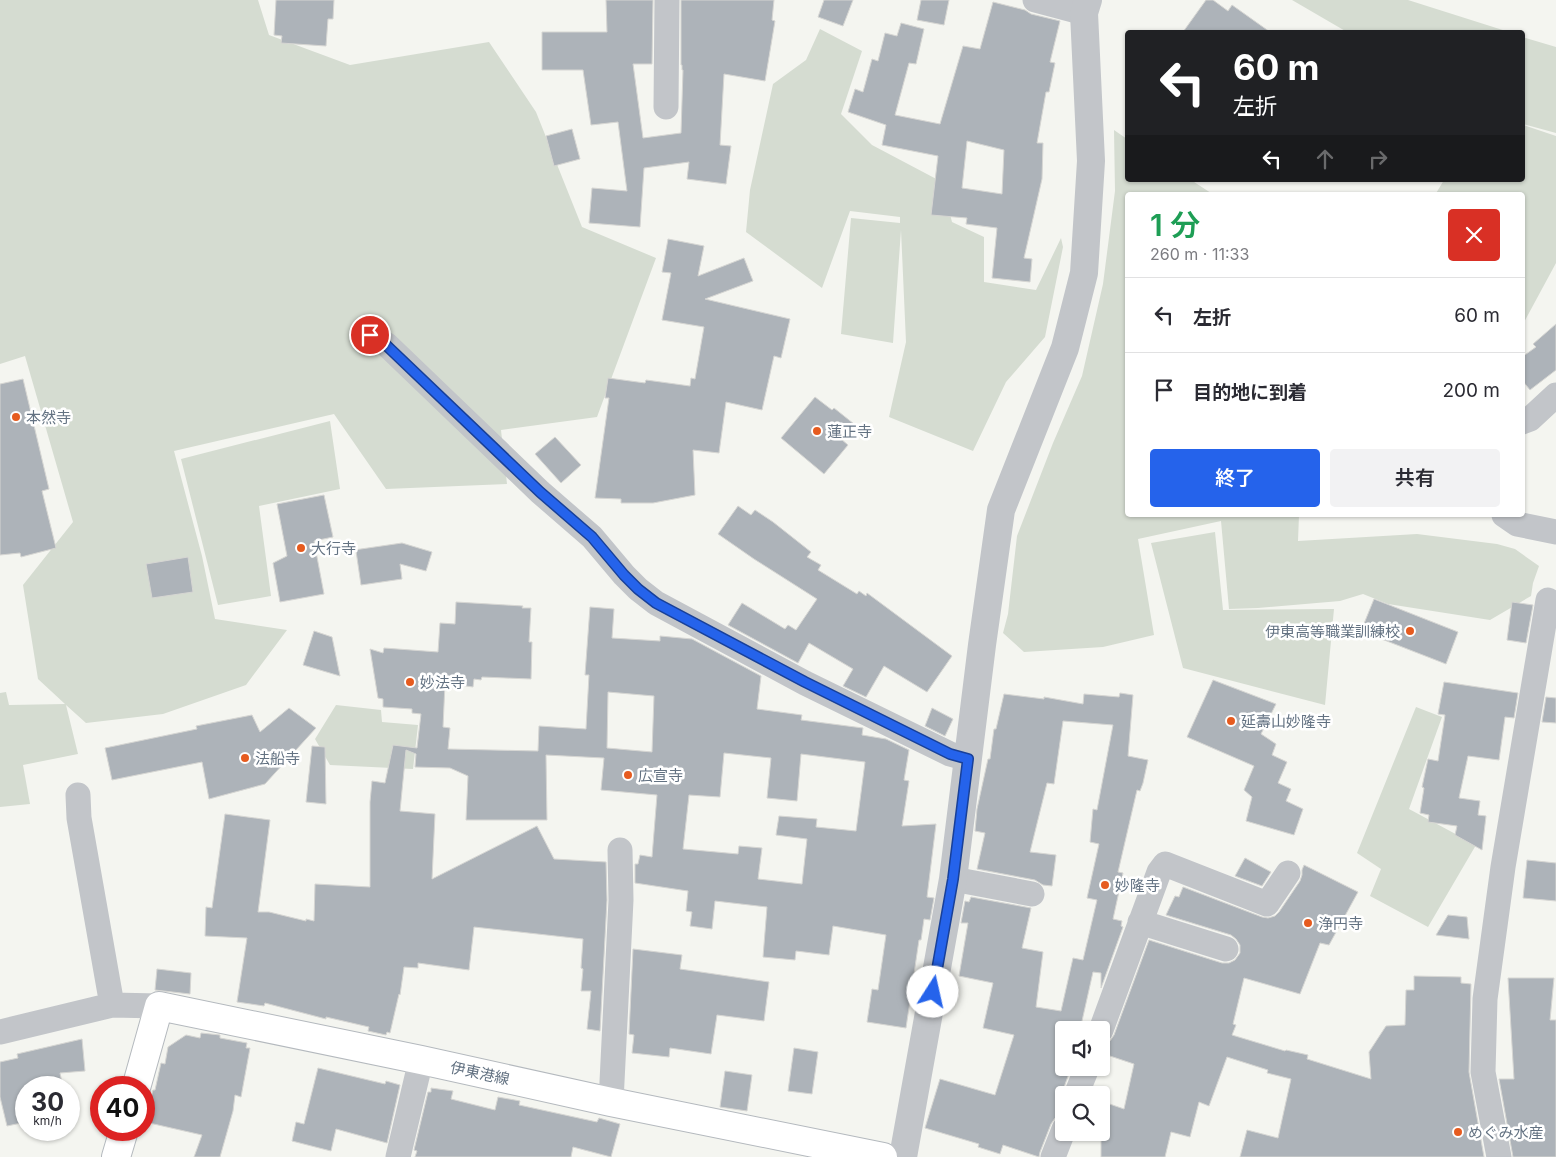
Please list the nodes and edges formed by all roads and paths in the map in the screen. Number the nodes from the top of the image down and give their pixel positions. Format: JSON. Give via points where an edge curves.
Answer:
{"nodes":[{"id":1,"x":667,"y":0,"type":"edge"},
{"id":2,"x":1035,"y":0,"type":"edge"},
{"id":3,"x":1086,"y":6,"type":"edge"},
{"id":4,"x":666,"y":108,"type":"dead end"},
{"id":5,"x":370,"y":335,"type":"dead end"},
{"id":6,"x":1556,"y":395,"type":"edge"},
{"id":7,"x":1525,"y":421,"type":"edge"},
{"id":8,"x":1507,"y":517,"type":"edge"},
{"id":9,"x":1556,"y":532,"type":"edge"},
{"id":10,"x":1548,"y":600,"type":"dead end"},
{"id":11,"x":968,"y":759,"type":"junction"},
{"id":12,"x":78,"y":795,"type":"dead end"},
{"id":13,"x":620,"y":850,"type":"dead end"},
{"id":14,"x":1288,"y":873,"type":"dead end"},
{"id":15,"x":953,"y":879,"type":"junction"},
{"id":16,"x":1032,"y":894,"type":"dead end"},
{"id":17,"x":1140,"y":922,"type":"junction"},
{"id":18,"x":1226,"y":948,"type":"dead end"},
{"id":19,"x":112,"y":1005,"type":"junction"},
{"id":20,"x":160,"y":1006,"type":"junction"},
{"id":21,"x":1103,"y":1021,"type":"edge"},
{"id":22,"x":0,"y":1032,"type":"edge"},
{"id":23,"x":421,"y":1060,"type":"junction"},
{"id":24,"x":140,"y":1076,"type":"edge"},
{"id":25,"x":611,"y":1102,"type":"junction"},
{"id":26,"x":121,"y":1141,"type":"edge"},
{"id":27,"x":1059,"y":1141,"type":"edge"},
{"id":28,"x":116,"y":1157,"type":"edge"},
{"id":29,"x":398,"y":1157,"type":"edge"},
{"id":30,"x":883,"y":1157,"type":"edge"},
{"id":31,"x":903,"y":1157,"type":"edge"},
{"id":32,"x":1053,"y":1157,"type":"edge"},
{"id":33,"x":1499,"y":1157,"type":"edge"}],
"edges":[{"from":1,"to":4,"type":"street"},
{"from":2,"to":3,"type":"street"},
{"from":3,"to":11,"type":"street","via":[[1091,161],[1084,273],[1065,348],[1001,510]]},
{"from":5,"to":11,"type":"street","via":[[386,345],[540,492],[592,537],[624,575],[656,603],[805,682],[950,754]]},
{"from":6,"to":7,"type":"street"},
{"from":8,"to":9,"type":"street","via":[[1517,524]]},
{"from":10,"to":33,"type":"street","via":[[1503,868],[1485,999],[1483,1072]]},
{"from":11,"to":15,"type":"street"},
{"from":12,"to":19,"type":"street","via":[[79,818]]},
{"from":13,"to":25,"type":"street","via":[[621,900]]},
{"from":14,"to":17,"type":"street","via":[[1268,904],[1165,864]]},
{"from":15,"to":16,"type":"street"},
{"from":15,"to":31,"type":"street"},
{"from":17,"to":18,"type":"street"},
{"from":17,"to":21,"type":"street"},
{"from":19,"to":20,"type":"street"},
{"from":19,"to":22,"type":"street"},
{"from":20,"to":23,"type":"main road","name":"伊東港線"},
{"from":20,"to":24,"type":"main road"},
{"from":23,"to":25,"type":"main road","name":"伊東港線"},
{"from":23,"to":29,"type":"street"},
{"from":25,"to":30,"type":"main road","name":"伊東港線"},
{"from":26,"to":28,"type":"main road"},
{"from":27,"to":32,"type":"street"}]}
